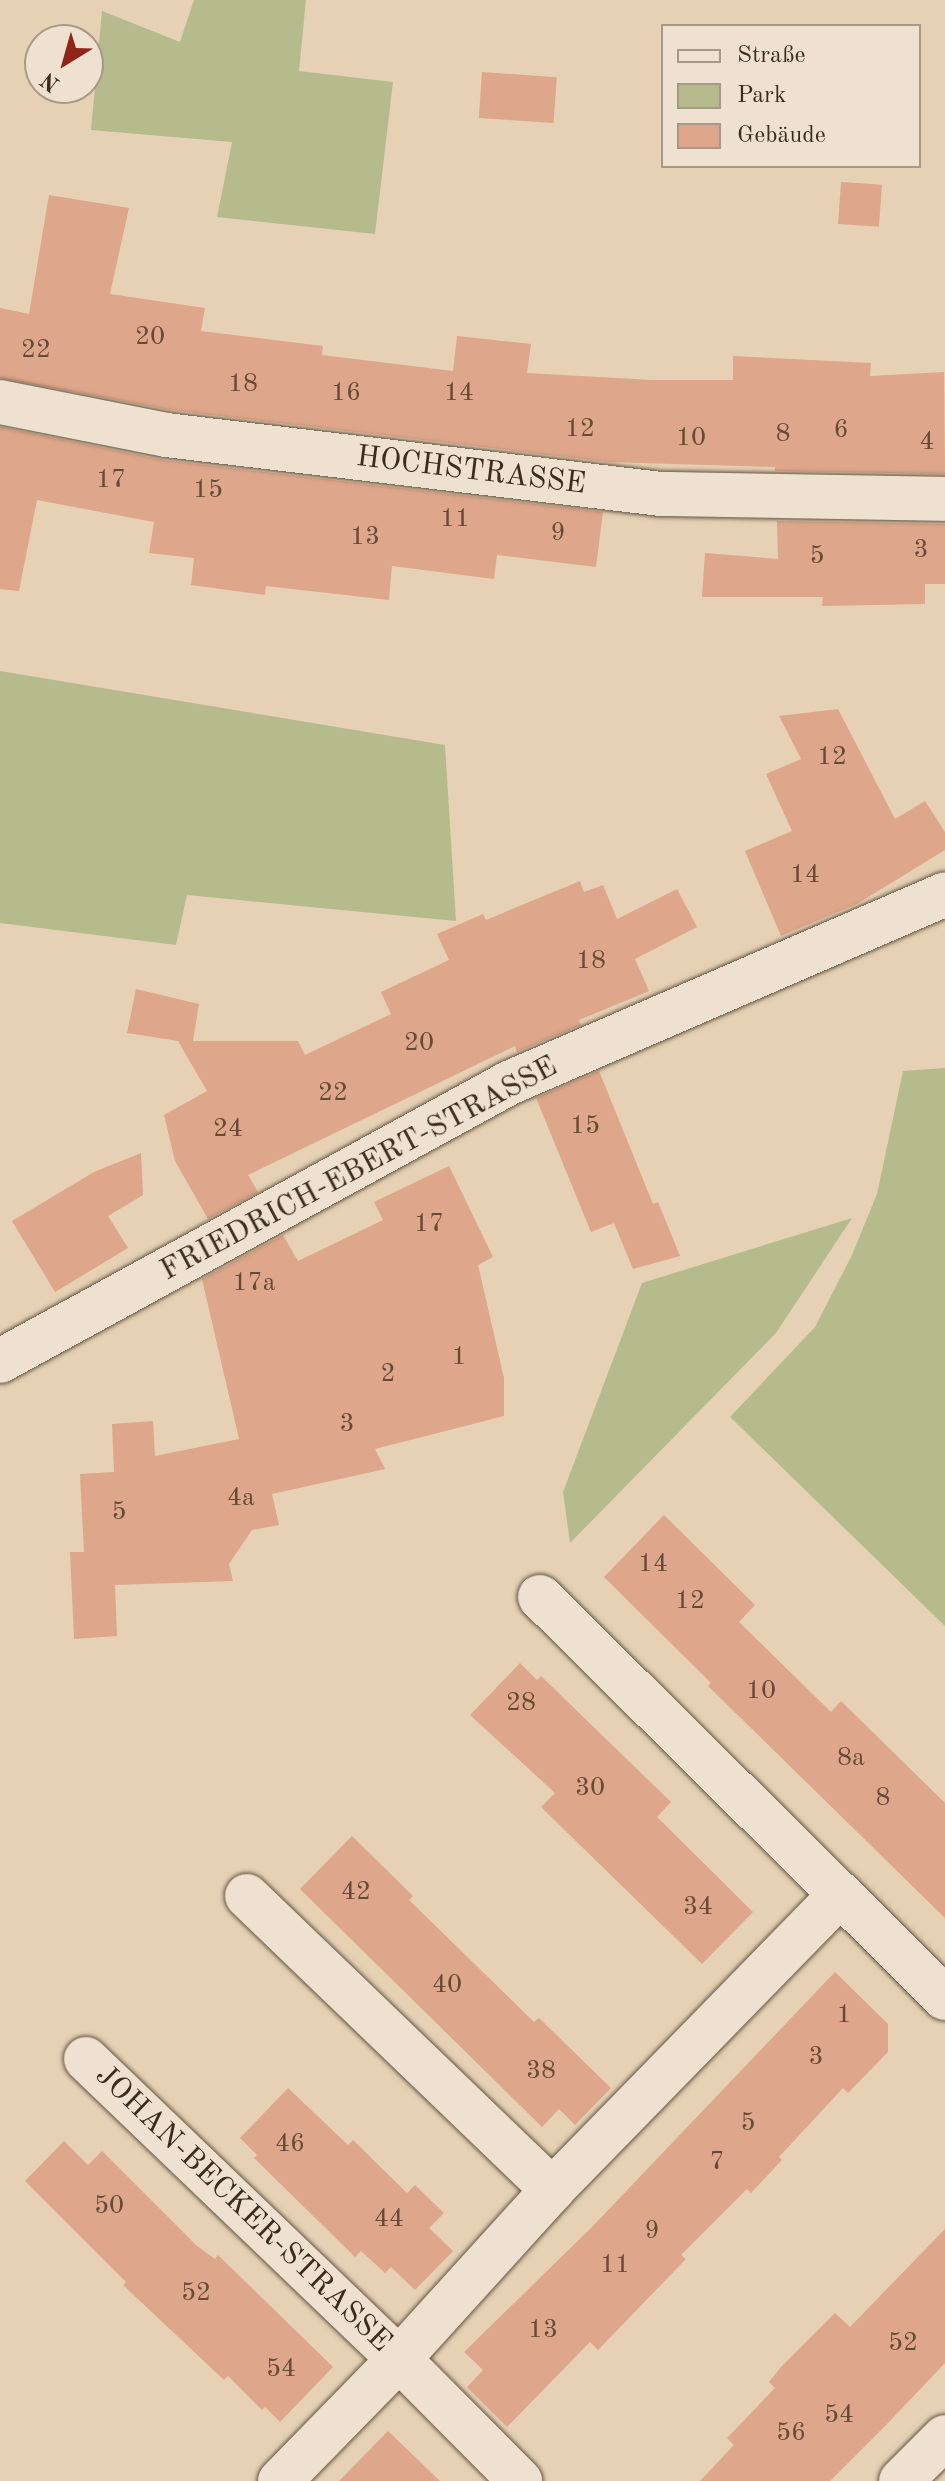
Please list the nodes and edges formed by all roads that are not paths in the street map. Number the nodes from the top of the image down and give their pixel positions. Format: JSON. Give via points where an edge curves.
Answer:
{"nodes":[{"id":1,"x":0,"y":402,"type":"edge"},
{"id":2,"x":945,"y":499,"type":"edge"},
{"id":3,"x":945,"y":894,"type":"edge"},
{"id":4,"x":0,"y":1361,"type":"edge"},
{"id":5,"x":540,"y":1597,"type":"dead end"},
{"id":6,"x":840,"y":1895,"type":"junction"},
{"id":7,"x":247,"y":1896,"type":"dead end"},
{"id":8,"x":945,"y":1998,"type":"edge"},
{"id":9,"x":86,"y":2059,"type":"dead end"},
{"id":10,"x":552,"y":2190,"type":"junction"},
{"id":11,"x":399,"y":2359,"type":"junction"},
{"id":12,"x":945,"y":2437,"type":"edge"},
{"id":13,"x":280,"y":2481,"type":"edge"},
{"id":14,"x":520,"y":2481,"type":"edge"},
{"id":15,"x":901,"y":2481,"type":"edge"}],
"edges":[{"from":1,"to":2,"type":"street","name":"HOCHSTRASSE","via":[[166,435],[662,494]]},
{"from":3,"to":4,"type":"street","name":"FRIEDRICH-EBERT-STRASSE","via":[[509,1083]]},
{"from":5,"to":6,"type":"street"},
{"from":6,"to":8,"type":"street"},
{"from":6,"to":10,"type":"street","name":"JOHAN-BECKER-STRASSE"},
{"from":7,"to":10,"type":"street"},
{"from":9,"to":11,"type":"street","name":"JOHAN-BECKER-STRASSE"},
{"from":10,"to":11,"type":"street","name":"JOHAN-BECKER-STRASSE"},
{"from":11,"to":13,"type":"street","name":"JOHAN-BECKER-STRASSE"},
{"from":11,"to":14,"type":"street","name":"JOHAN-BECKER-STRASSE"},
{"from":12,"to":15,"type":"street"}]}
